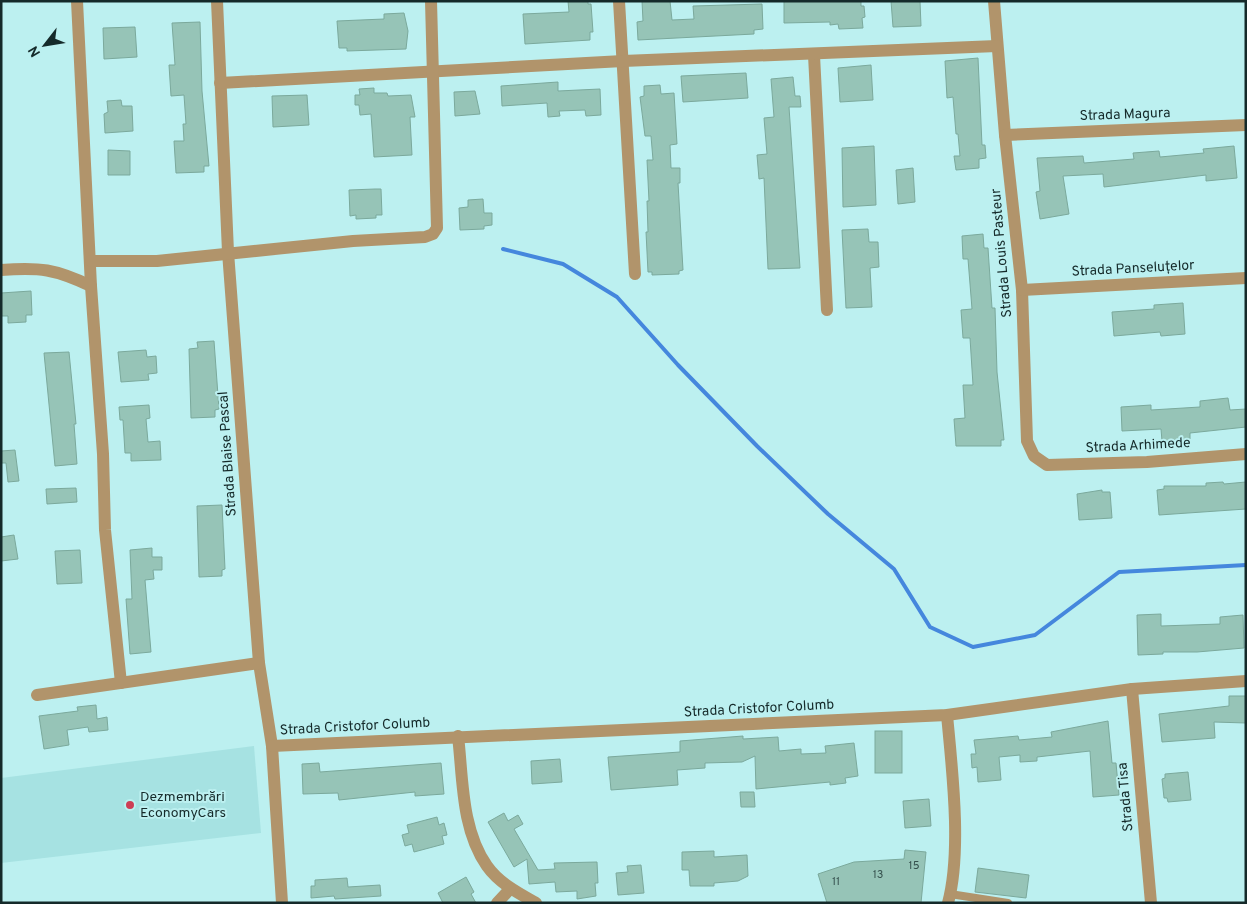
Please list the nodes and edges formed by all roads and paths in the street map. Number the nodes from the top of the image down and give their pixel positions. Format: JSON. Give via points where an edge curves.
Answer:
{"nodes":[{"id":1,"x":77,"y":1,"type":"edge"},
{"id":2,"x":217,"y":1,"type":"edge"},
{"id":3,"x":432,"y":1,"type":"edge"},
{"id":4,"x":619,"y":1,"type":"edge"},
{"id":5,"x":994,"y":1,"type":"edge"},
{"id":6,"x":997,"y":46,"type":"junction"},
{"id":7,"x":814,"y":55,"type":"junction"},
{"id":8,"x":623,"y":61,"type":"junction"},
{"id":9,"x":434,"y":70,"type":"junction"},
{"id":10,"x":220,"y":82,"type":"junction"},
{"id":11,"x":1246,"y":125,"type":"edge"},
{"id":12,"x":1005,"y":135,"type":"junction"},
{"id":13,"x":228,"y":252,"type":"junction"},
{"id":14,"x":91,"y":261,"type":"junction"},
{"id":15,"x":1,"y":270,"type":"edge"},
{"id":16,"x":635,"y":274,"type":"dead end"},
{"id":17,"x":1246,"y":278,"type":"edge"},
{"id":18,"x":91,"y":286,"type":"junction"},
{"id":19,"x":1022,"y":290,"type":"junction"},
{"id":20,"x":827,"y":310,"type":"dead end"},
{"id":21,"x":1246,"y":454,"type":"edge"},
{"id":22,"x":1034,"y":456,"type":"joint"},
{"id":23,"x":259,"y":663,"type":"junction"},
{"id":24,"x":1246,"y":680,"type":"edge"},
{"id":25,"x":121,"y":683,"type":"junction"},
{"id":26,"x":1132,"y":689,"type":"junction"},
{"id":27,"x":37,"y":695,"type":"dead end"},
{"id":28,"x":947,"y":715,"type":"junction"},
{"id":29,"x":458,"y":737,"type":"junction"},
{"id":30,"x":272,"y":746,"type":"junction"},
{"id":31,"x":510,"y":889,"type":"junction"},
{"id":32,"x":949,"y":898,"type":"edge"},
{"id":33,"x":282,"y":903,"type":"edge"},
{"id":34,"x":497,"y":903,"type":"edge"},
{"id":35,"x":536,"y":903,"type":"edge"},
{"id":36,"x":1008,"y":903,"type":"edge"},
{"id":37,"x":1151,"y":903,"type":"edge"}],
"edges":[{"from":1,"to":14,"type":"street"},
{"from":2,"to":10,"type":"street","name":"Strada Blaise Pascal"},
{"from":3,"to":9,"type":"street"},
{"from":4,"to":8,"type":"street"},
{"from":5,"to":6,"type":"street","name":"Strada Louis Pasteur"},
{"from":6,"to":7,"type":"street"},
{"from":6,"to":12,"type":"street","name":"Strada Louis Pasteur"},
{"from":7,"to":8,"type":"street"},
{"from":7,"to":20,"type":"street"},
{"from":8,"to":9,"type":"street"},
{"from":8,"to":16,"type":"street"},
{"from":9,"to":10,"type":"street"},
{"from":9,"to":13,"type":"street","via":[[437,228],[433,234]]},
{"from":10,"to":13,"type":"street","name":"Strada Blaise Pascal"},
{"from":11,"to":12,"type":"street","name":"Strada Magura"},
{"from":12,"to":19,"type":"street","name":"Strada Louis Pasteur"},
{"from":13,"to":14,"type":"street","via":[[157,261]]},
{"from":13,"to":23,"type":"street","name":"Strada Blaise Pascal"},
{"from":14,"to":18,"type":"street"},
{"from":15,"to":18,"type":"street","via":[[27,268],[61,272]]},
{"from":17,"to":19,"type":"street","name":"Strada Panseluțelor"},
{"from":18,"to":25,"type":"street","via":[[105,530]]},
{"from":19,"to":22,"type":"street","name":"Strada Louis Pasteur","via":[[1027,441]]},
{"from":21,"to":22,"type":"street","name":"Strada Arhimede","via":[[1147,462],[1047,465]]},
{"from":23,"to":25,"type":"street"},
{"from":23,"to":30,"type":"street","name":"Strada Blaise Pascal"},
{"from":24,"to":26,"type":"street","name":"Strada Cristofor Columb"},
{"from":25,"to":27,"type":"street"},
{"from":26,"to":28,"type":"street","name":"Strada Cristofor Columb"},
{"from":26,"to":37,"type":"street","name":"Strada Tisa"},
{"from":28,"to":29,"type":"street","name":"Strada Cristofor Columb"},
{"from":28,"to":32,"type":"street","via":[[954,846]]},
{"from":29,"to":30,"type":"street","name":"Strada Cristofor Columb"},
{"from":29,"to":31,"type":"street","via":[[467,815],[475,842],[487,866]]},
{"from":30,"to":33,"type":"street","name":"Strada Blaise Pascal"},
{"from":31,"to":34,"type":"street"},
{"from":31,"to":35,"type":"street"},
{"from":32,"to":36,"type":"lane"}]}
